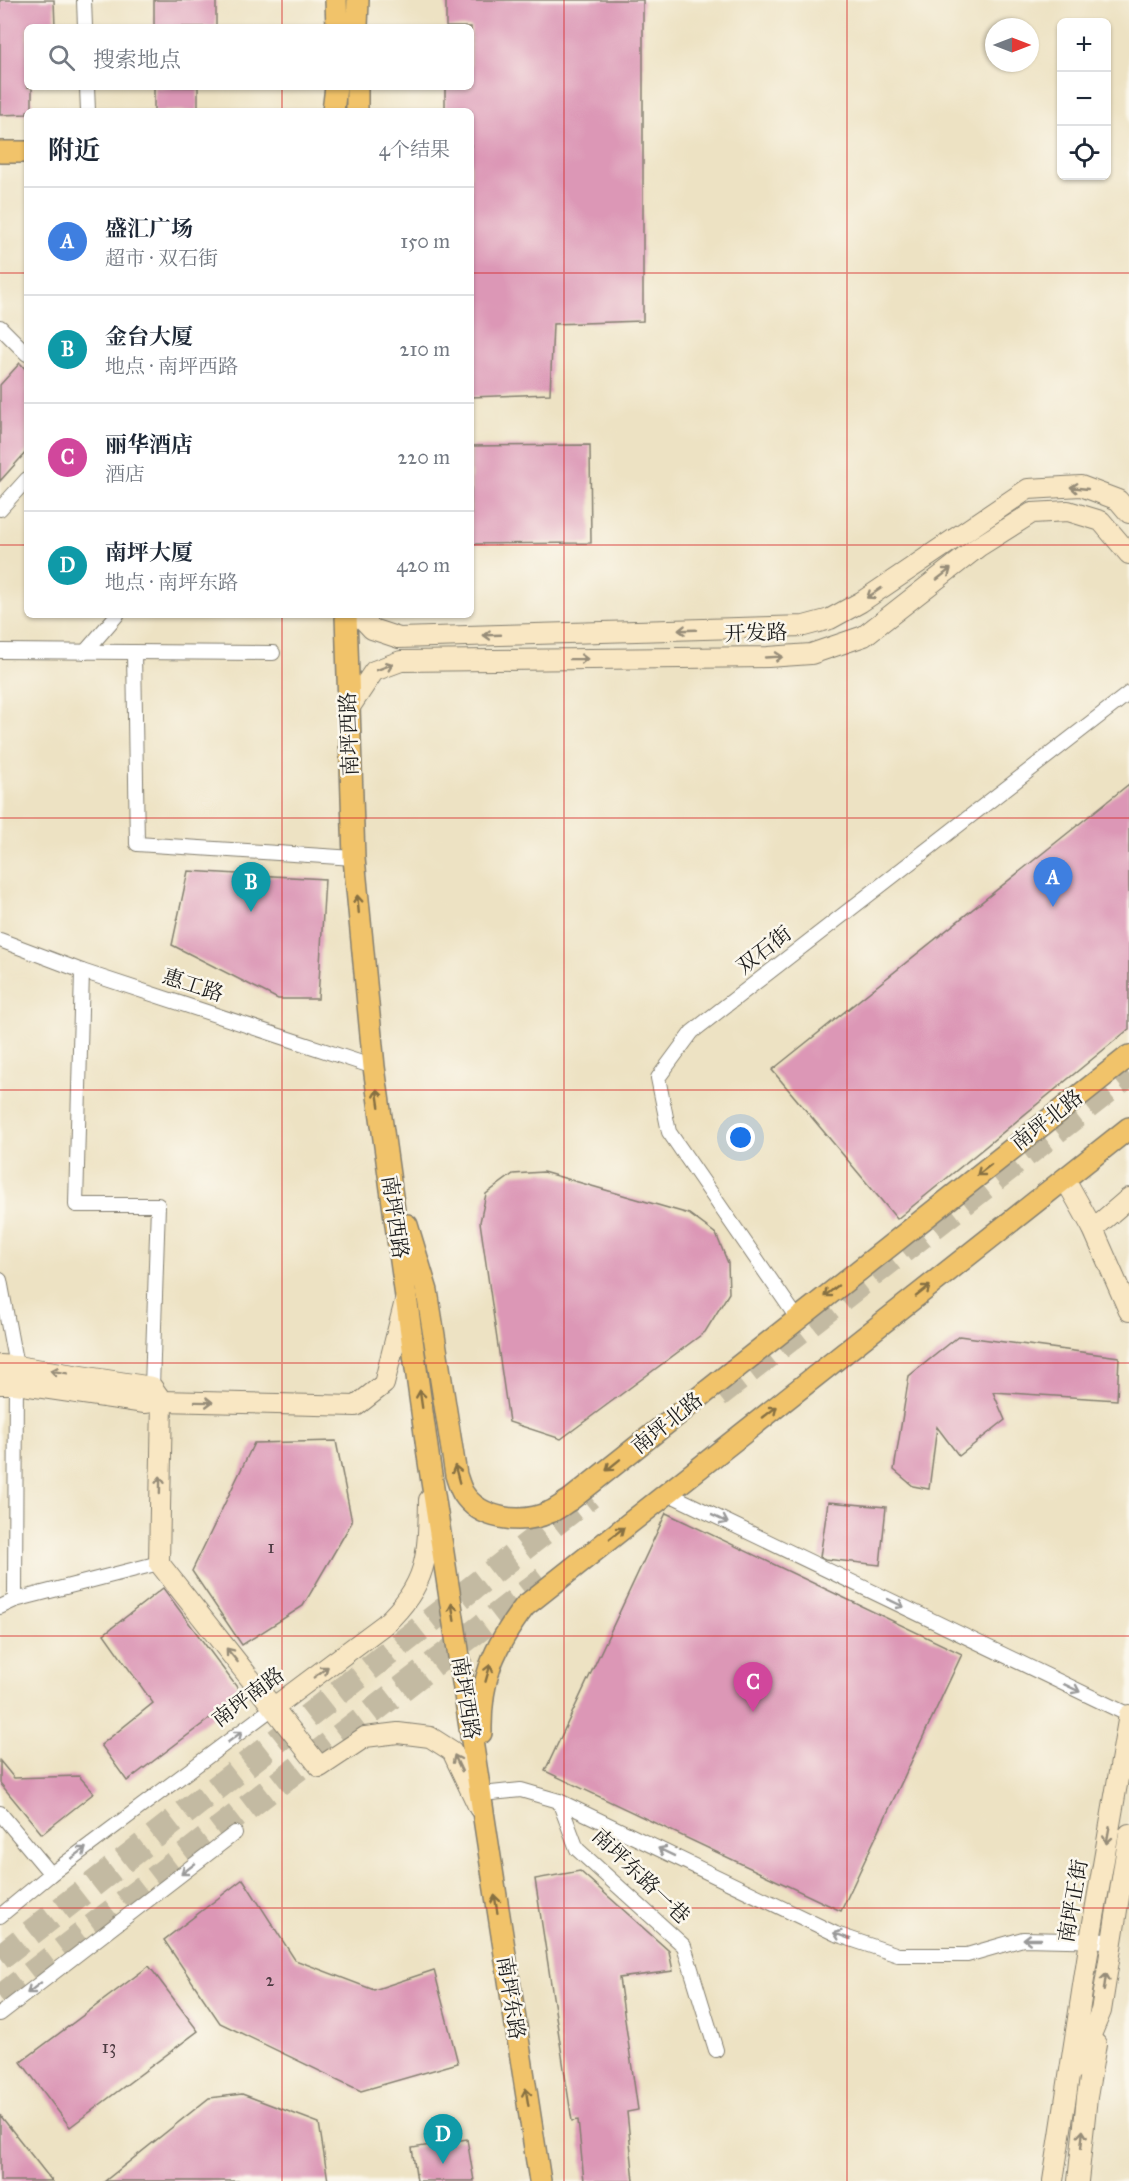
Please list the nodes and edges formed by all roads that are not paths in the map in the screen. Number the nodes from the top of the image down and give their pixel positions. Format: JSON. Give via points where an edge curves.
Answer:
{"nodes":[{"id":1,"x":84,"y":0,"type":"edge"},
{"id":2,"x":336,"y":0,"type":"edge"},
{"id":3,"x":357,"y":0,"type":"edge"},
{"id":4,"x":85,"y":24,"type":"edge"},
{"id":5,"x":337,"y":24,"type":"edge"},
{"id":6,"x":357,"y":24,"type":"edge"},
{"id":7,"x":87,"y":90,"type":"edge"},
{"id":8,"x":336,"y":90,"type":"edge"},
{"id":9,"x":357,"y":90,"type":"edge"},
{"id":10,"x":88,"y":108,"type":"edge"},
{"id":11,"x":333,"y":108,"type":"edge"},
{"id":12,"x":357,"y":108,"type":"edge"},
{"id":13,"x":0,"y":152,"type":"edge"},
{"id":14,"x":24,"y":152,"type":"edge"},
{"id":15,"x":0,"y":327,"type":"edge"},
{"id":16,"x":24,"y":351,"type":"edge"},
{"id":17,"x":24,"y":482,"type":"edge"},
{"id":18,"x":0,"y":509,"type":"edge"},
{"id":19,"x":1129,"y":513,"type":"edge"},
{"id":20,"x":1129,"y":554,"type":"edge"},
{"id":21,"x":114,"y":618,"type":"edge"},
{"id":22,"x":346,"y":618,"type":"edge"},
{"id":23,"x":362,"y":618,"type":"edge"},
{"id":24,"x":0,"y":651,"type":"edge"},
{"id":25,"x":85,"y":652,"type":"junction"},
{"id":26,"x":134,"y":652,"type":"junction"},
{"id":27,"x":273,"y":653,"type":"dead end"},
{"id":28,"x":1129,"y":693,"type":"edge"},
{"id":29,"x":348,"y":710,"type":"junction"},
{"id":30,"x":354,"y":858,"type":"junction"},
{"id":31,"x":0,"y":940,"type":"edge"},
{"id":32,"x":82,"y":971,"type":"junction"},
{"id":33,"x":1129,"y":1056,"type":"edge"},
{"id":34,"x":374,"y":1067,"type":"junction"},
{"id":35,"x":1129,"y":1128,"type":"edge"},
{"id":36,"x":386,"y":1156,"type":"junction"},
{"id":37,"x":1065,"y":1179,"type":"junction"},
{"id":38,"x":1129,"y":1198,"type":"edge"},
{"id":39,"x":1093,"y":1229,"type":"junction"},
{"id":40,"x":0,"y":1280,"type":"edge"},
{"id":41,"x":406,"y":1294,"type":"junction"},
{"id":42,"x":1129,"y":1311,"type":"edge"},
{"id":43,"x":797,"y":1318,"type":"junction"},
{"id":44,"x":8,"y":1375,"type":"edge"},
{"id":45,"x":153,"y":1397,"type":"junction"},
{"id":46,"x":429,"y":1462,"type":"junction"},
{"id":47,"x":668,"y":1493,"type":"junction"},
{"id":48,"x":159,"y":1563,"type":"junction"},
{"id":49,"x":15,"y":1600,"type":"junction"},
{"id":50,"x":0,"y":1607,"type":"edge"},
{"id":51,"x":274,"y":1707,"type":"junction"},
{"id":52,"x":1129,"y":1715,"type":"edge"},
{"id":53,"x":482,"y":1794,"type":"junction"},
{"id":54,"x":558,"y":1801,"type":"junction"},
{"id":55,"x":0,"y":1813,"type":"edge"},
{"id":56,"x":482,"y":1816,"type":"junction"},
{"id":57,"x":235,"y":1833,"type":"dead end"},
{"id":58,"x":1129,"y":1834,"type":"edge"},
{"id":59,"x":51,"y":1874,"type":"junction"},
{"id":60,"x":0,"y":1916,"type":"edge"},
{"id":61,"x":1090,"y":1941,"type":"junction"},
{"id":62,"x":1111,"y":1941,"type":"junction"},
{"id":63,"x":1101,"y":2011,"type":"junction"},
{"id":64,"x":0,"y":2014,"type":"edge"},
{"id":65,"x":716,"y":2050,"type":"dead end"},
{"id":66,"x":1065,"y":2095,"type":"junction"},
{"id":67,"x":540,"y":2181,"type":"edge"},
{"id":68,"x":1053,"y":2181,"type":"edge"},
{"id":69,"x":1078,"y":2181,"type":"edge"}],
"edges":[{"from":1,"to":4,"type":"street"},
{"from":2,"to":5,"type":"main road"},
{"from":3,"to":6,"type":"main road"},
{"from":7,"to":10,"type":"street"},
{"from":8,"to":11,"type":"main road"},
{"from":9,"to":12,"type":"main road"},
{"from":13,"to":14,"type":"main road"},
{"from":15,"to":16,"type":"street"},
{"from":17,"to":18,"type":"street"},
{"from":19,"to":23,"type":"street","name":"开发路","one_way":true,"via":[[1118,500],[1081,486],[1028,489],[861,602],[830,619],[804,626],[399,638],[372,628]]},
{"from":29,"to":20,"type":"street","name":"开发路","one_way":true,"via":[[374,671],[401,661],[811,654],[864,636],[978,548],[1032,513],[1068,511],[1101,521]]},
{"from":21,"to":25,"type":"street"},
{"from":22,"to":29,"type":"main road","name":"南坪西路"},
{"from":24,"to":25,"type":"street"},
{"from":25,"to":26,"type":"street"},
{"from":26,"to":27,"type":"street"},
{"from":26,"to":30,"type":"street","via":[[137,844]]},
{"from":28,"to":43,"type":"street","name":"双石街","via":[[692,1032],[658,1078],[669,1132]]},
{"from":29,"to":30,"type":"main road","name":"南坪西路"},
{"from":34,"to":30,"type":"main road","name":"南坪西路","one_way":true},
{"from":31,"to":32,"type":"street","name":"惠工路"},
{"from":32,"to":34,"type":"street","name":"惠工路"},
{"from":32,"to":45,"type":"street","via":[[76,1205],[158,1205]]},
{"from":33,"to":43,"type":"main road","name":"南坪北路","one_way":true},
{"from":36,"to":34,"type":"main road","name":"南坪西路","one_way":true},
{"from":35,"to":37,"type":"main road"},
{"from":36,"to":41,"type":"main road","name":"南坪西路"},
{"from":43,"to":36,"type":"main road","name":"南坪北路","one_way":true,"via":[[570,1500],[549,1513],[531,1518],[489,1514],[463,1493],[456,1476],[427,1291]]},
{"from":37,"to":39,"type":"street"},
{"from":47,"to":37,"type":"main road","one_way":true},
{"from":38,"to":39,"type":"street"},
{"from":39,"to":42,"type":"street"},
{"from":40,"to":44,"type":"street"},
{"from":45,"to":41,"type":"street","one_way":true,"via":[[356,1406],[384,1384]]},
{"from":46,"to":41,"type":"main road","name":"南坪西路","one_way":true},
{"from":44,"to":45,"type":"street"},
{"from":44,"to":49,"type":"street"},
{"from":48,"to":45,"type":"street","one_way":true},
{"from":51,"to":46,"type":"street","name":"南坪南路","one_way":true,"via":[[385,1624],[413,1591],[428,1547]]},
{"from":53,"to":46,"type":"main road","name":"南坪西路","one_way":true},
{"from":47,"to":52,"type":"street","one_way":true},
{"from":53,"to":47,"type":"main road","one_way":true,"via":[[480,1724],[484,1686],[493,1654],[506,1630],[525,1606]]},
{"from":48,"to":49,"type":"street"},
{"from":51,"to":48,"type":"street","one_way":true},
{"from":49,"to":50,"type":"street"},
{"from":56,"to":51,"type":"street","one_way":true,"via":[[452,1751],[430,1737],[398,1732],[365,1737],[320,1767]]},
{"from":59,"to":51,"type":"street","name":"南坪南路","one_way":true},
{"from":52,"to":61,"type":"street","name":"南坪正街","one_way":true},
{"from":53,"to":54,"type":"street","via":[[521,1790]]},
{"from":53,"to":56,"type":"main road","name":"南坪西路"},
{"from":61,"to":54,"type":"street","one_way":true,"via":[[1023,1939],[967,1955],[898,1955],[836,1934]]},
{"from":54,"to":65,"type":"street","name":"南坪东路一巷","via":[[577,1849],[684,1946]]},
{"from":55,"to":59,"type":"street"},
{"from":67,"to":56,"type":"main road","name":"南坪东路","one_way":true},
{"from":57,"to":64,"type":"street","one_way":true},
{"from":58,"to":62,"type":"street","name":"南坪正街"},
{"from":59,"to":60,"type":"street","name":"南坪南路"},
{"from":61,"to":62,"type":"street"},
{"from":61,"to":66,"type":"street","name":"南坪正街"},
{"from":63,"to":62,"type":"street","name":"南坪正街","one_way":true},
{"from":63,"to":66,"type":"street","name":"南坪正街"},
{"from":69,"to":63,"type":"street","one_way":true},
{"from":66,"to":68,"type":"street","name":"南坪正街"}]}
